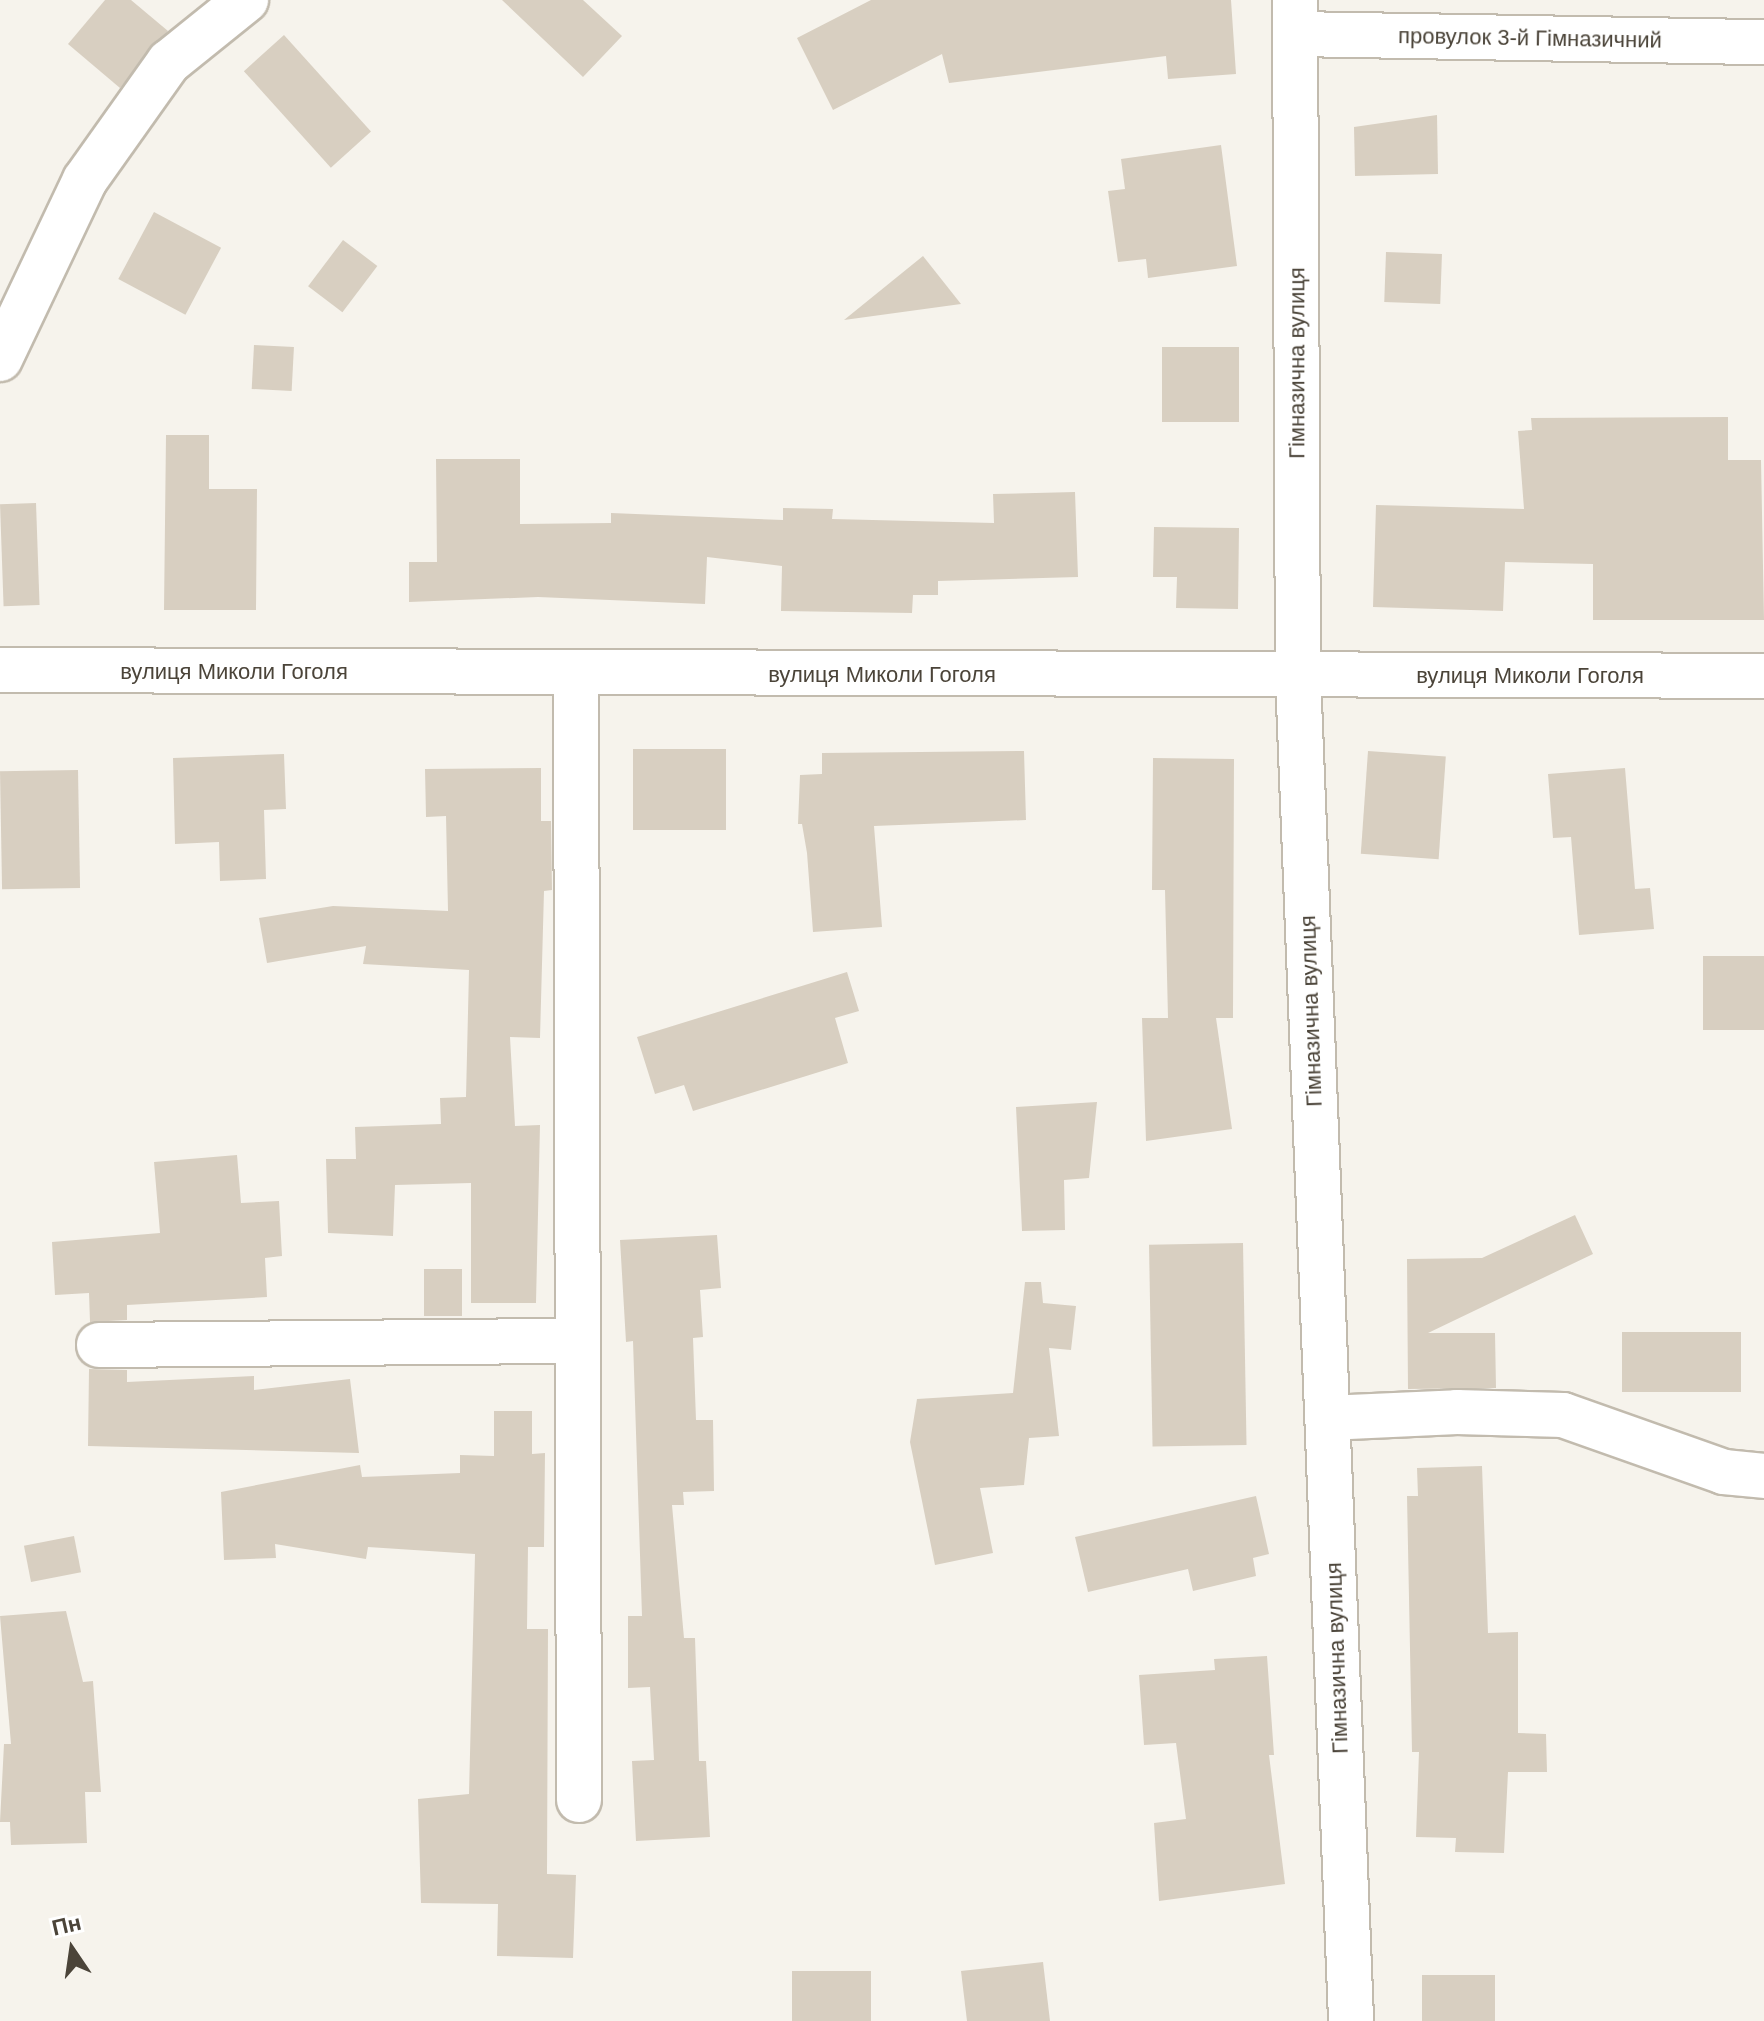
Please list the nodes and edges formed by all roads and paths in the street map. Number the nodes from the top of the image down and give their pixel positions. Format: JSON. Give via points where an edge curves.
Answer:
{"nodes":[{"id":1,"x":246,"y":0,"type":"edge"},
{"id":2,"x":1295,"y":17,"type":"edge"},
{"id":3,"x":1764,"y":42,"type":"edge"},
{"id":4,"x":0,"y":359,"type":"edge"},
{"id":5,"x":0,"y":670,"type":"edge"},
{"id":6,"x":576,"y":674,"type":"junction"},
{"id":7,"x":1298,"y":676,"type":"junction"},
{"id":8,"x":1764,"y":676,"type":"edge"},
{"id":9,"x":577,"y":1341,"type":"junction"},
{"id":10,"x":99,"y":1345,"type":"dead end"},
{"id":11,"x":1327,"y":1418,"type":"junction"},
{"id":12,"x":1764,"y":1476,"type":"edge"},
{"id":13,"x":579,"y":1800,"type":"dead end"},
{"id":14,"x":1351,"y":2021,"type":"edge"}],
"edges":[{"from":1,"to":4,"type":"street","via":[[169,62],[85,180]]},
{"from":2,"to":3,"type":"street","name":"провулок 3-й Гімназичний"},
{"from":2,"to":7,"type":"street","name":"Гімназична вулиця"},
{"from":5,"to":6,"type":"street","name":"вулиця Миколи Гоголя"},
{"from":6,"to":7,"type":"street","name":"вулиця Миколи Гоголя"},
{"from":6,"to":9,"type":"street"},
{"from":7,"to":8,"type":"street","name":"вулиця Миколи Гоголя"},
{"from":7,"to":11,"type":"street","name":"Гімназична вулиця"},
{"from":9,"to":10,"type":"street"},
{"from":9,"to":13,"type":"street"},
{"from":11,"to":12,"type":"street","via":[[1457,1412],[1563,1415],[1724,1472]]},
{"from":11,"to":14,"type":"street","name":"Гімназична вулиця"}]}
